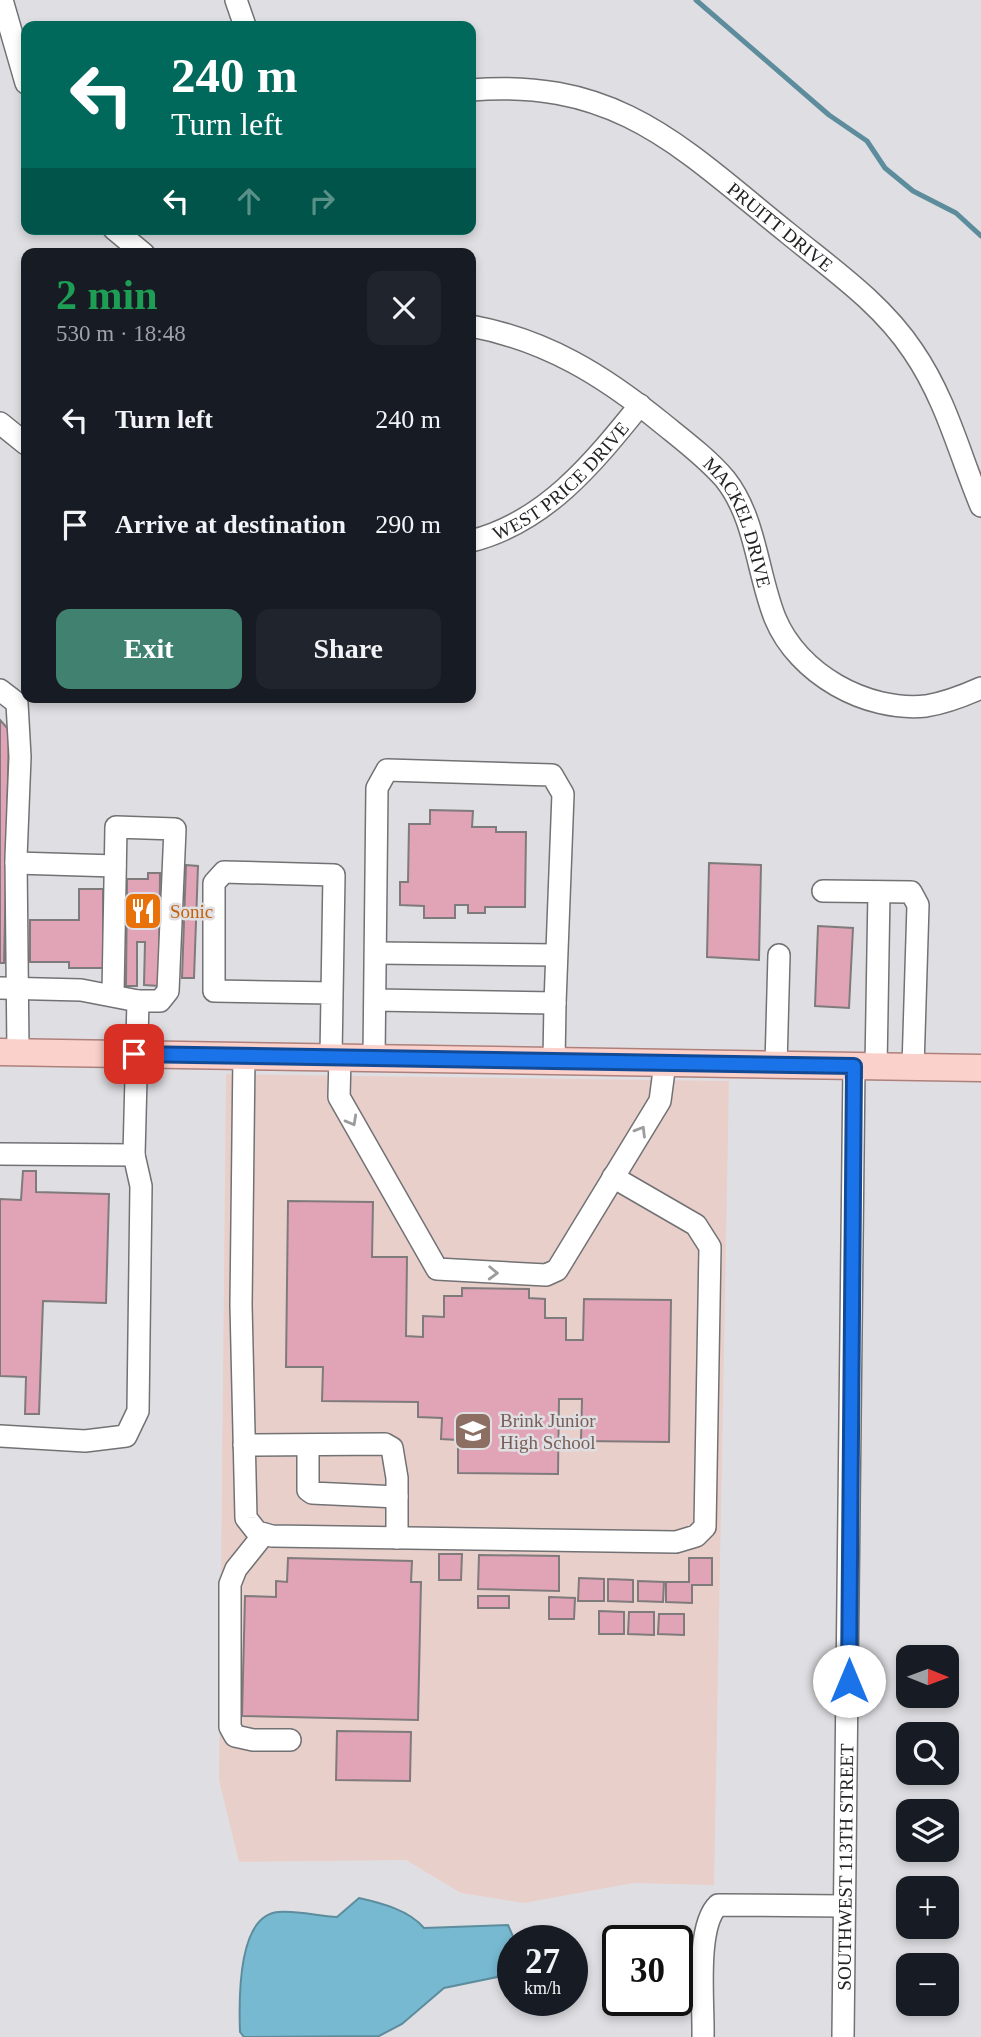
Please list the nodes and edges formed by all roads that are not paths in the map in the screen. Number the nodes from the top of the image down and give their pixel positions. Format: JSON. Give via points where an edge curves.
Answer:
{"nodes":[{"id":1,"x":2,"y":0,"type":"edge"},
{"id":2,"x":236,"y":0,"type":"edge"},
{"id":3,"x":244,"y":21,"type":"edge"},
{"id":4,"x":21,"y":66,"type":"edge"},
{"id":5,"x":476,"y":90,"type":"edge"},
{"id":6,"x":121,"y":235,"type":"edge"},
{"id":7,"x":137,"y":248,"type":"edge"},
{"id":8,"x":476,"y":327,"type":"edge"},
{"id":9,"x":640,"y":405,"type":"junction"},
{"id":10,"x":0,"y":423,"type":"edge"},
{"id":11,"x":21,"y":440,"type":"edge"},
{"id":12,"x":981,"y":506,"type":"edge"},
{"id":13,"x":476,"y":540,"type":"edge"},
{"id":14,"x":981,"y":688,"type":"edge"},
{"id":15,"x":0,"y":690,"type":"edge"},
{"id":16,"x":16,"y":863,"type":"junction"},
{"id":17,"x":115,"y":866,"type":"junction"},
{"id":18,"x":822,"y":891,"type":"dead end"},
{"id":19,"x":879,"y":892,"type":"junction"},
{"id":20,"x":376,"y":953,"type":"junction"},
{"id":21,"x":556,"y":955,"type":"junction"},
{"id":22,"x":779,"y":955,"type":"dead end"},
{"id":23,"x":8,"y":988,"type":"edge"},
{"id":24,"x":113,"y":993,"type":"junction"},
{"id":25,"x":332,"y":993,"type":"junction"},
{"id":26,"x":138,"y":1000,"type":"junction"},
{"id":27,"x":375,"y":1000,"type":"junction"},
{"id":28,"x":555,"y":1003,"type":"junction"},
{"id":29,"x":9,"y":1052,"type":"edge"},
{"id":30,"x":134,"y":1054,"type":"junction"},
{"id":31,"x":244,"y":1055,"type":"junction"},
{"id":32,"x":336,"y":1057,"type":"junction"},
{"id":33,"x":374,"y":1057,"type":"junction"},
{"id":34,"x":554,"y":1061,"type":"junction"},
{"id":35,"x":665,"y":1063,"type":"junction"},
{"id":36,"x":776,"y":1065,"type":"junction"},
{"id":37,"x":865,"y":1066,"type":"junction"},
{"id":38,"x":914,"y":1067,"type":"junction"},
{"id":39,"x":981,"y":1068,"type":"edge"},
{"id":40,"x":0,"y":1154,"type":"edge"},
{"id":41,"x":134,"y":1155,"type":"junction"},
{"id":42,"x":613,"y":1177,"type":"junction"},
{"id":43,"x":0,"y":1436,"type":"edge"},
{"id":44,"x":244,"y":1445,"type":"junction"},
{"id":45,"x":308,"y":1445,"type":"junction"},
{"id":46,"x":397,"y":1497,"type":"junction"},
{"id":47,"x":264,"y":1534,"type":"junction"},
{"id":48,"x":397,"y":1538,"type":"junction"},
{"id":49,"x":290,"y":1740,"type":"dead end"},
{"id":50,"x":845,"y":1906,"type":"junction"},
{"id":51,"x":703,"y":2037,"type":"edge"},
{"id":52,"x":843,"y":2037,"type":"edge"}],
"edges":[{"from":1,"to":4,"type":"street"},
{"from":2,"to":3,"type":"street"},
{"from":5,"to":12,"type":"street","name":"PRUITT DRIVE","via":[[532,89],[572,95],[652,127],[860,292],[904,339],[929,376],[951,421]]},
{"from":6,"to":7,"type":"street"},
{"from":8,"to":9,"type":"street","name":"MACKEL DRIVE","via":[[527,339],[561,353],[604,377]]},
{"from":9,"to":13,"type":"street","name":"WEST PRICE DRIVE","via":[[560,495],[497,535]]},
{"from":9,"to":14,"type":"street","name":"MACKEL DRIVE","via":[[705,459],[734,492],[779,626],[793,648],[825,678],[863,697],[908,706],[944,702]]},
{"from":10,"to":11,"type":"street"},
{"from":15,"to":16,"type":"street","via":[[17,703]]},
{"from":16,"to":17,"type":"street"},
{"from":16,"to":23,"type":"street"},
{"from":17,"to":24,"type":"street"},
{"from":17,"to":26,"type":"street","via":[[116,827],[175,829],[168,991],[160,1001]]},
{"from":18,"to":19,"type":"street"},
{"from":19,"to":37,"type":"street","name":"SOUTHWEST 113TH STREET"},
{"from":19,"to":38,"type":"street","via":[[911,892],[918,905]]},
{"from":20,"to":21,"type":"street"},
{"from":20,"to":21,"type":"street","via":[[377,788],[387,770],[552,775],[563,794]]},
{"from":20,"to":27,"type":"street"},
{"from":21,"to":28,"type":"street"},
{"from":22,"to":36,"type":"street"},
{"from":23,"to":24,"type":"street"},
{"from":23,"to":29,"type":"street"},
{"from":24,"to":26,"type":"street"},
{"from":25,"to":25,"type":"street","via":[[334,875],[223,872],[214,883],[214,991]]},
{"from":25,"to":32,"type":"street"},
{"from":26,"to":30,"type":"street"},
{"from":27,"to":28,"type":"street"},
{"from":27,"to":33,"type":"street"},
{"from":28,"to":34,"type":"street"},
{"from":29,"to":30,"type":"main road"},
{"from":30,"to":31,"type":"main road"},
{"from":30,"to":41,"type":"street"},
{"from":31,"to":32,"type":"main road"},
{"from":31,"to":44,"type":"street"},
{"from":32,"to":33,"type":"main road"},
{"from":32,"to":42,"type":"street","one_way":true,"via":[[339,1097],[437,1269],[547,1275],[557,1270]]},
{"from":33,"to":34,"type":"main road"},
{"from":34,"to":35,"type":"main road"},
{"from":35,"to":36,"type":"main road"},
{"from":42,"to":35,"type":"street","one_way":true,"via":[[660,1101]]},
{"from":36,"to":37,"type":"main road"},
{"from":37,"to":38,"type":"main road"},
{"from":37,"to":50,"type":"street","name":"SOUTHWEST 113TH STREET"},
{"from":38,"to":39,"type":"main road"},
{"from":40,"to":41,"type":"street"},
{"from":41,"to":43,"type":"street","via":[[141,1186],[138,1411],[132,1424],[126,1436],[85,1441]]},
{"from":42,"to":48,"type":"street","via":[[696,1225],[710,1247],[705,1527],[696,1536],[676,1542]]},
{"from":44,"to":45,"type":"street"},
{"from":44,"to":47,"type":"street","via":[[246,1518]]},
{"from":45,"to":46,"type":"street","via":[[384,1444],[392,1448]]},
{"from":45,"to":46,"type":"street","via":[[308,1490],[312,1493]]},
{"from":46,"to":48,"type":"street"},
{"from":47,"to":48,"type":"street"},
{"from":47,"to":49,"type":"street","via":[[230,1584],[230,1727],[235,1736],[253,1740]]},
{"from":50,"to":51,"type":"street","via":[[718,1905],[709,1913],[704,1941]]},
{"from":50,"to":52,"type":"street","name":"SOUTHWEST 113TH STREET"}]}
